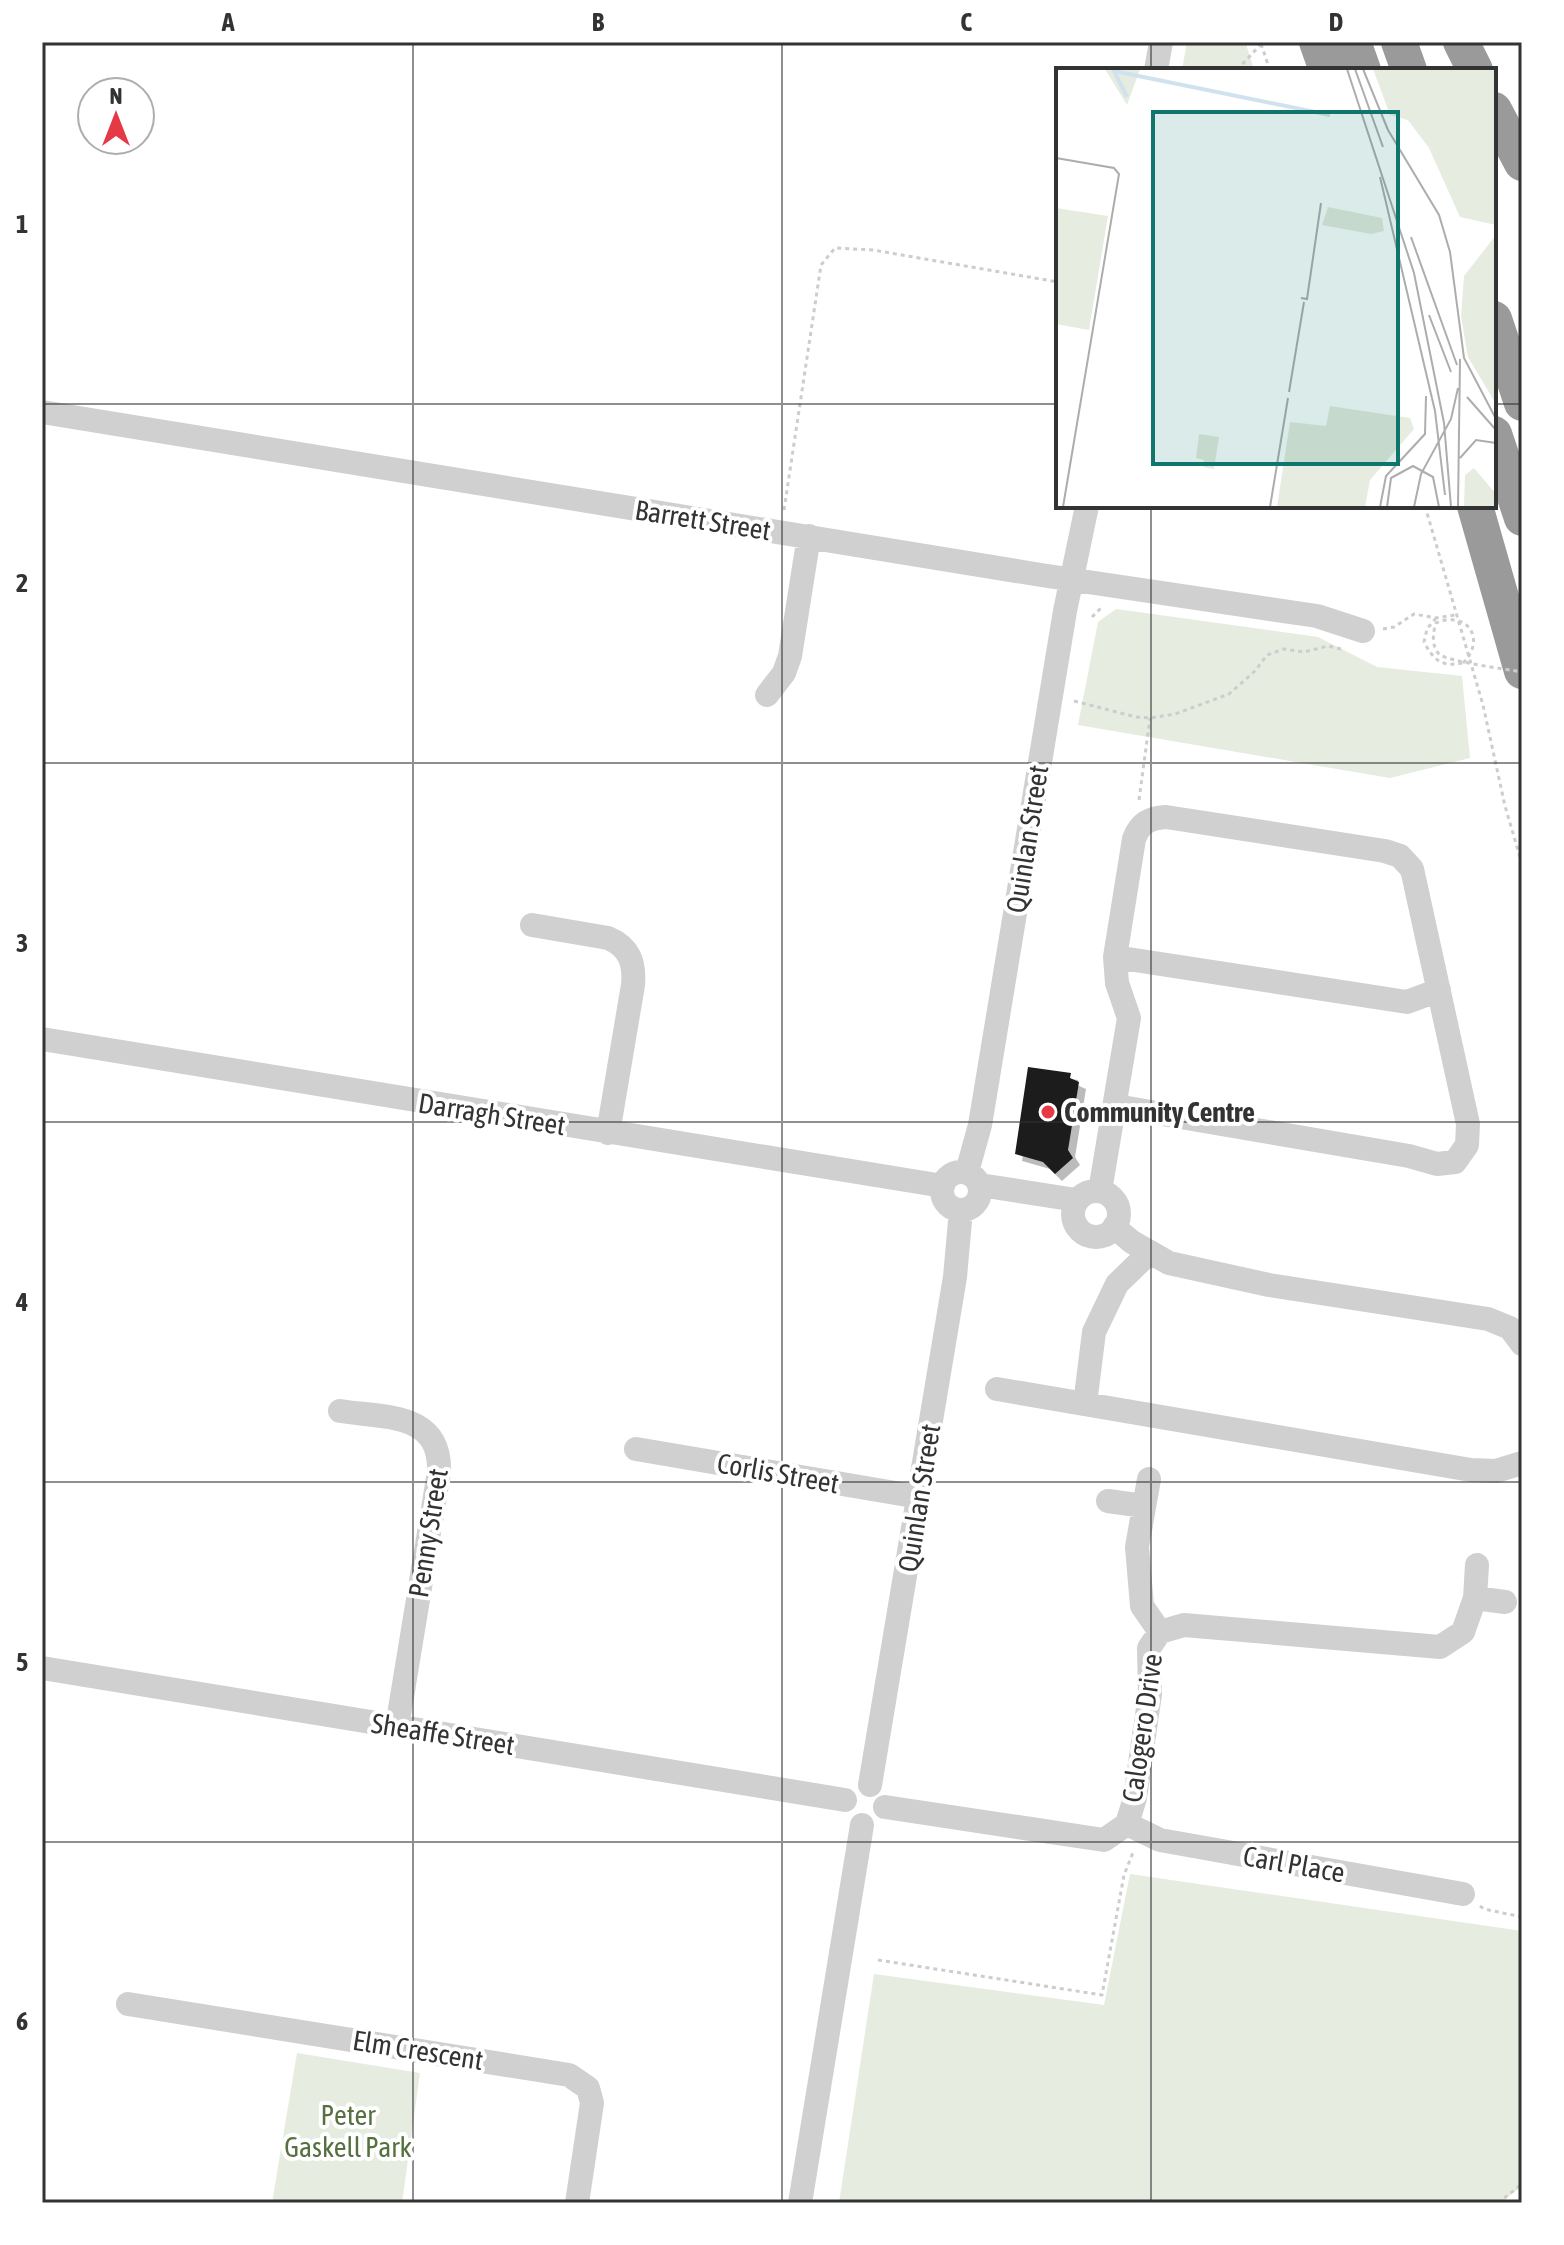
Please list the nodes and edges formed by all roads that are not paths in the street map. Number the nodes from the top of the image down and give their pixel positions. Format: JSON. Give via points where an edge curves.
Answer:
{"nodes":[{"id":1,"x":1161,"y":42,"type":"edge"},
{"id":2,"x":1317,"y":42,"type":"edge"},
{"id":3,"x":1353,"y":42,"type":"edge"},
{"id":4,"x":1399,"y":42,"type":"edge"},
{"id":5,"x":1461,"y":42,"type":"edge"},
{"id":6,"x":1156,"y":68,"type":"edge"},
{"id":7,"x":1326,"y":68,"type":"edge"},
{"id":8,"x":1362,"y":68,"type":"edge"},
{"id":9,"x":1408,"y":68,"type":"edge"},
{"id":10,"x":1474,"y":68,"type":"edge"},
{"id":11,"x":1496,"y":114,"type":"edge"},
{"id":12,"x":1522,"y":163,"type":"edge"},
{"id":13,"x":1496,"y":325,"type":"edge"},
{"id":14,"x":1522,"y":403,"type":"edge"},
{"id":15,"x":42,"y":412,"type":"edge"},
{"id":16,"x":1496,"y":440,"type":"edge"},
{"id":17,"x":1087,"y":508,"type":"edge"},
{"id":18,"x":1476,"y":508,"type":"edge"},
{"id":19,"x":1522,"y":518,"type":"edge"},
{"id":20,"x":809,"y":536,"type":"junction"},
{"id":21,"x":1071,"y":579,"type":"junction"},
{"id":22,"x":1363,"y":631,"type":"road end"},
{"id":23,"x":1522,"y":672,"type":"edge"},
{"id":24,"x":767,"y":695,"type":"dead end"},
{"id":25,"x":532,"y":925,"type":"dead end"},
{"id":26,"x":1115,"y":957,"type":"junction"},
{"id":27,"x":1439,"y":990,"type":"junction"},
{"id":28,"x":42,"y":1039,"type":"edge"},
{"id":29,"x":1116,"y":1106,"type":"junction"},
{"id":30,"x":608,"y":1133,"type":"junction"},
{"id":31,"x":1100,"y":1191,"type":"junction"},
{"id":32,"x":971,"y":1192,"type":"junction"},
{"id":33,"x":1075,"y":1210,"type":"junction"},
{"id":34,"x":1114,"y":1227,"type":"junction"},
{"id":35,"x":1150,"y":1252,"type":"junction"},
{"id":36,"x":1522,"y":1344,"type":"edge"},
{"id":37,"x":997,"y":1389,"type":"dead end"},
{"id":38,"x":1085,"y":1404,"type":"junction"},
{"id":39,"x":340,"y":1411,"type":"dead end"},
{"id":40,"x":636,"y":1449,"type":"dead end"},
{"id":41,"x":1522,"y":1463,"type":"edge"},
{"id":42,"x":1149,"y":1479,"type":"dead end"},
{"id":43,"x":919,"y":1497,"type":"junction"},
{"id":44,"x":1108,"y":1501,"type":"dead end"},
{"id":45,"x":1144,"y":1506,"type":"junction"},
{"id":46,"x":1477,"y":1565,"type":"dead end"},
{"id":47,"x":1475,"y":1598,"type":"junction"},
{"id":48,"x":1505,"y":1602,"type":"dead end"},
{"id":49,"x":1160,"y":1632,"type":"junction"},
{"id":50,"x":42,"y":1668,"type":"edge"},
{"id":51,"x":397,"y":1727,"type":"junction"},
{"id":52,"x":870,"y":1785,"type":"junction"},
{"id":53,"x":845,"y":1800,"type":"junction"},
{"id":54,"x":885,"y":1807,"type":"junction"},
{"id":55,"x":862,"y":1825,"type":"junction"},
{"id":56,"x":1135,"y":1828,"type":"junction"},
{"id":57,"x":1463,"y":1894,"type":"road end"},
{"id":58,"x":128,"y":2004,"type":"dead end"},
{"id":59,"x":577,"y":2203,"type":"edge"},
{"id":60,"x":800,"y":2203,"type":"edge"}],
"edges":[{"from":1,"to":6,"type":"street"},
{"from":2,"to":7,"type":"highway"},
{"from":3,"to":8,"type":"highway"},
{"from":4,"to":9,"type":"highway"},
{"from":5,"to":10,"type":"highway"},
{"from":11,"to":12,"type":"highway"},
{"from":13,"to":14,"type":"highway"},
{"from":15,"to":20,"type":"street","name":"Barrett Street"},
{"from":16,"to":19,"type":"highway"},
{"from":17,"to":21,"type":"street","name":"Quinlan Street"},
{"from":18,"to":23,"type":"highway"},
{"from":20,"to":21,"type":"street","name":"Barrett Street"},
{"from":20,"to":24,"type":"street","via":[[790,656]]},
{"from":21,"to":22,"type":"street","name":"Barrett Street","via":[[1317,616]]},
{"from":21,"to":32,"type":"street","name":"Quinlan Street"},
{"from":25,"to":30,"type":"street","via":[[608,938],[632,959],[633,985]]},
{"from":26,"to":27,"type":"street","via":[[1407,1002]]},
{"from":26,"to":27,"type":"street","via":[[1134,839],[1143,823],[1166,817],[1400,856],[1412,869]]},
{"from":26,"to":29,"type":"street","via":[[1129,1018]]},
{"from":27,"to":29,"type":"street","via":[[1468,1124],[1467,1145],[1455,1162],[1437,1164]]},
{"from":28,"to":30,"type":"street","name":"Darragh Street"},
{"from":29,"to":31,"type":"street"},
{"from":30,"to":32,"type":"street","name":"Darragh Street","via":[[943,1186],[946,1202]]},
{"from":31,"to":33,"type":"street","via":[[1087,1192]]},
{"from":31,"to":34,"type":"street","via":[[1117,1205]]},
{"from":32,"to":33,"type":"street"},
{"from":32,"to":43,"type":"street","name":"Quinlan Street"},
{"from":33,"to":34,"type":"street","via":[[1081,1232],[1095,1237]]},
{"from":34,"to":35,"type":"street"},
{"from":35,"to":36,"type":"street","via":[[1169,1263],[1269,1285],[1488,1319],[1510,1328]]},
{"from":35,"to":38,"type":"street","via":[[1117,1284],[1094,1332]]},
{"from":37,"to":38,"type":"street"},
{"from":38,"to":41,"type":"street","via":[[1471,1470],[1496,1471]]},
{"from":39,"to":51,"type":"street","name":"Penny Street","via":[[424,1428],[440,1455]]},
{"from":40,"to":43,"type":"street","name":"Corlis Street"},
{"from":42,"to":45,"type":"street"},
{"from":43,"to":52,"type":"street","name":"Quinlan Street"},
{"from":44,"to":45,"type":"street"},
{"from":45,"to":49,"type":"street","via":[[1137,1547],[1142,1606]]},
{"from":46,"to":47,"type":"street","name":"Calogero Drive"},
{"from":47,"to":48,"type":"street"},
{"from":47,"to":49,"type":"street","name":"Calogero Drive","via":[[1463,1632],[1440,1647],[1184,1625]]},
{"from":49,"to":56,"type":"street","name":"Calogero Drive","via":[[1149,1648],[1150,1694]]},
{"from":50,"to":51,"type":"street","name":"Sheaffe Street"},
{"from":51,"to":53,"type":"street","name":"Sheaffe Street"},
{"from":52,"to":53,"type":"street","via":[[857,1786]]},
{"from":52,"to":54,"type":"street","via":[[883,1795]]},
{"from":53,"to":55,"type":"street","via":[[846,1813]]},
{"from":54,"to":55,"type":"street","via":[[880,1819]]},
{"from":54,"to":56,"type":"street","name":"Calogero Drive","via":[[1104,1840]]},
{"from":55,"to":60,"type":"street"},
{"from":56,"to":57,"type":"street","name":"Carl Place","via":[[1160,1840]]},
{"from":58,"to":59,"type":"street","name":"Elm Crescent","via":[[569,2075],[588,2088],[592,2103]]}]}
